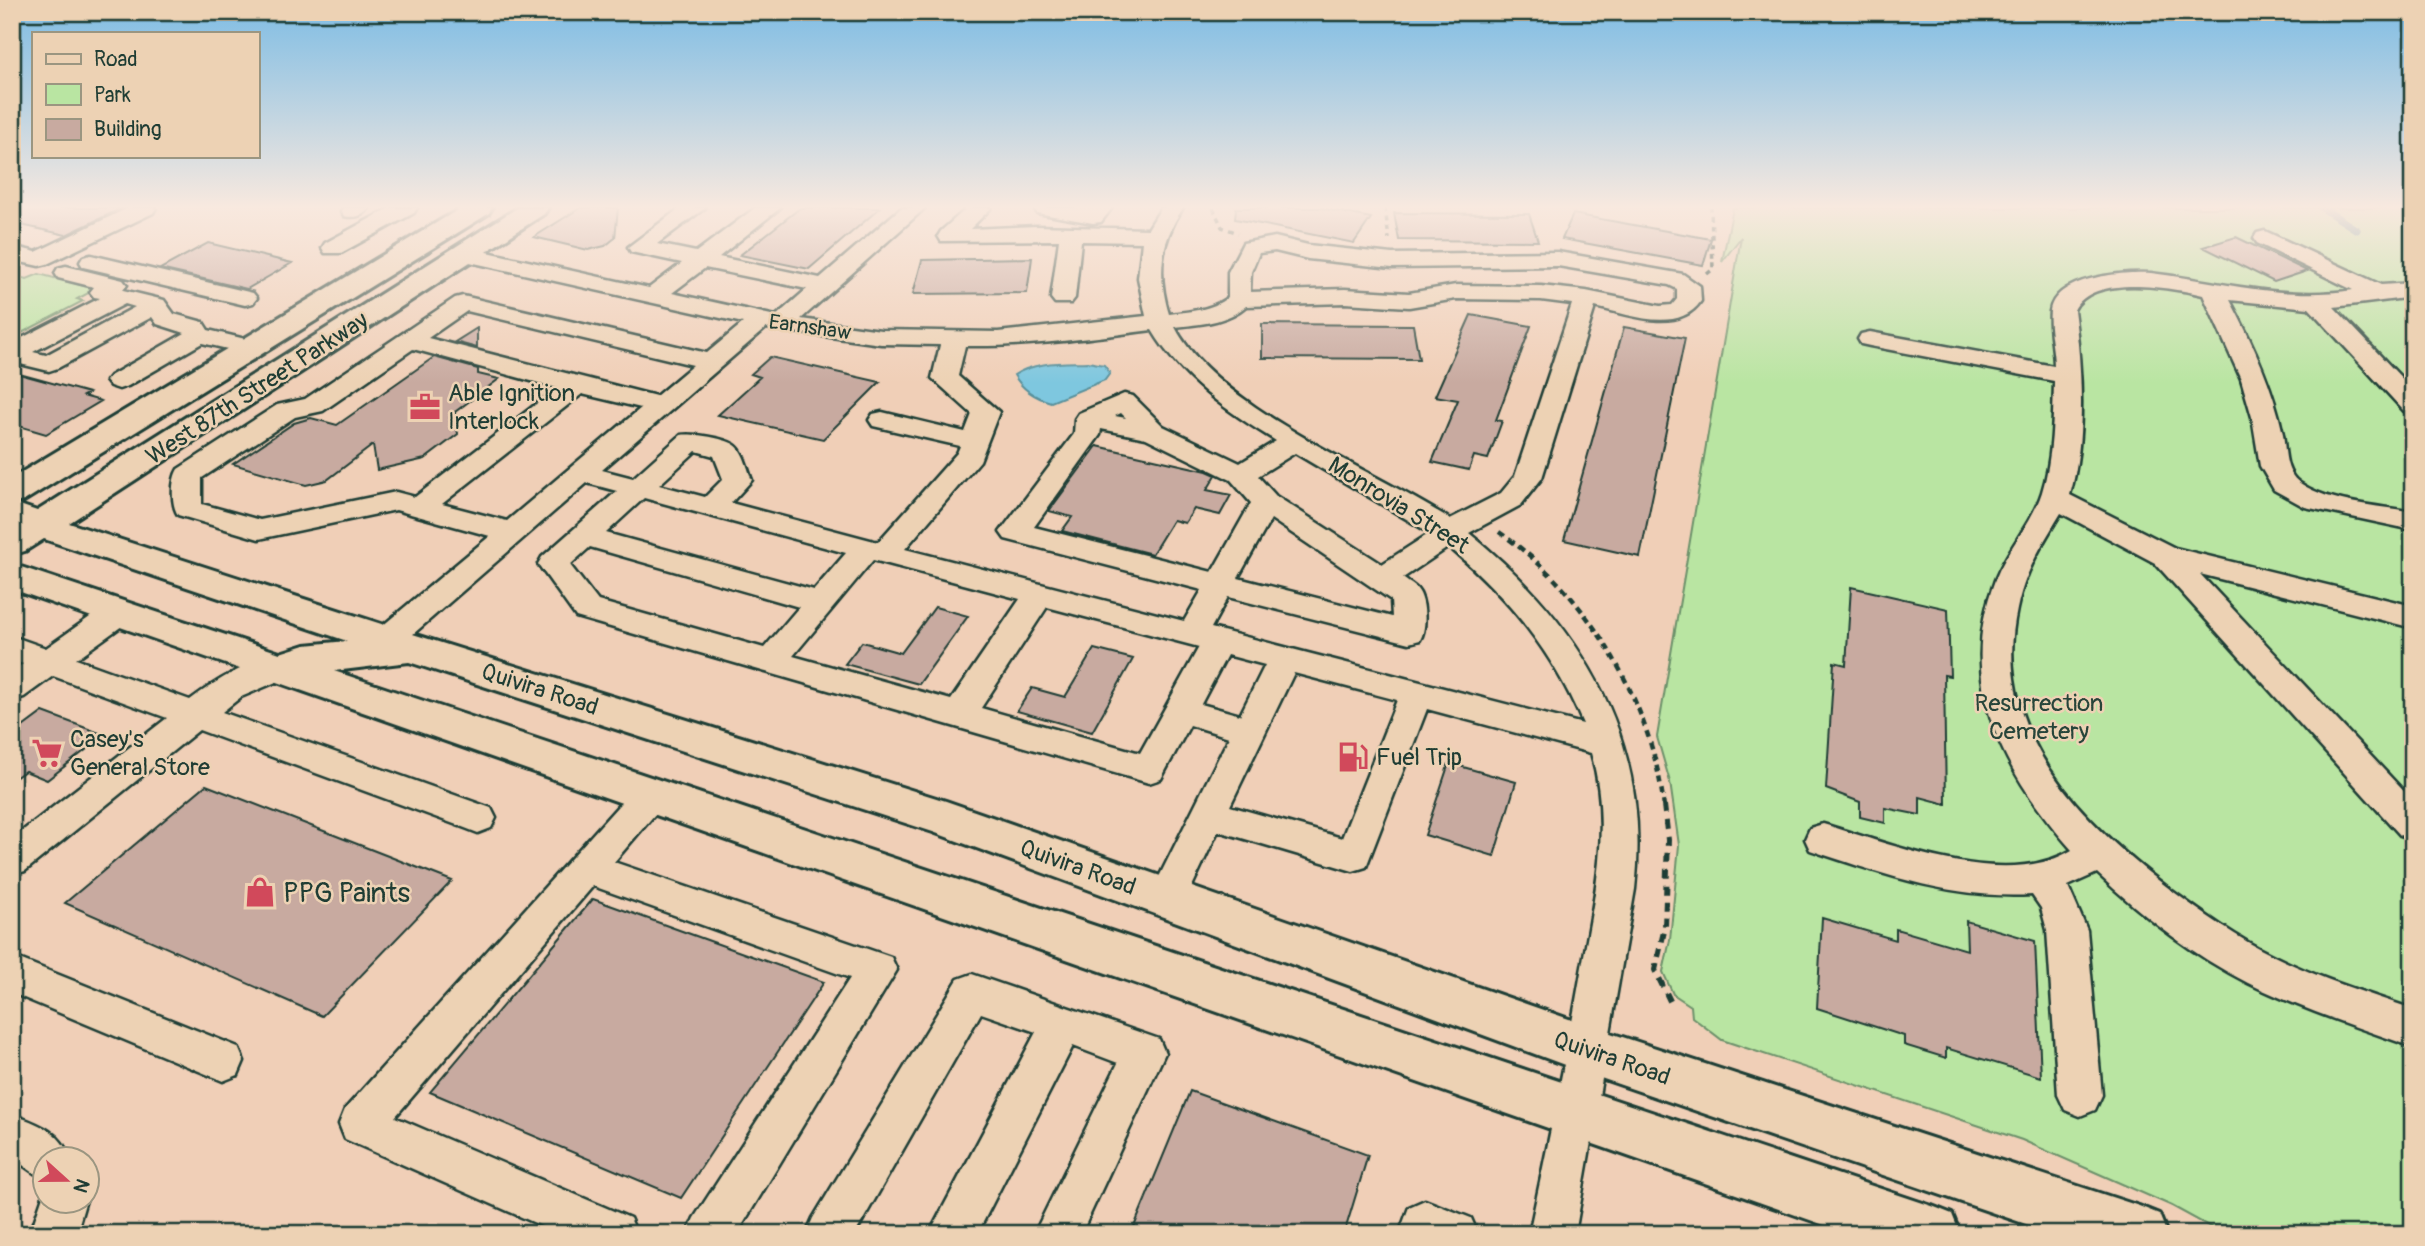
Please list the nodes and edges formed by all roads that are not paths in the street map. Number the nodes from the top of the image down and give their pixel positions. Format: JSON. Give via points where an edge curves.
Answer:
{"nodes":[{"id":1,"x":385,"y":266,"type":"edge"},
{"id":2,"x":445,"y":266,"type":"edge"},
{"id":3,"x":519,"y":266,"type":"edge"},
{"id":4,"x":693,"y":266,"type":"edge"},
{"id":5,"x":730,"y":266,"type":"edge"},
{"id":6,"x":848,"y":266,"type":"edge"},
{"id":7,"x":1067,"y":266,"type":"edge"},
{"id":8,"x":1149,"y":266,"type":"edge"},
{"id":9,"x":1241,"y":266,"type":"edge"},
{"id":10,"x":1600,"y":266,"type":"edge"},
{"id":11,"x":2323,"y":266,"type":"edge"},
{"id":12,"x":825,"y":286,"type":"junction"},
{"id":13,"x":2212,"y":289,"type":"junction"},
{"id":14,"x":2413,"y":290,"type":"edge"},
{"id":15,"x":2376,"y":292,"type":"junction"},
{"id":16,"x":121,"y":296,"type":"junction"},
{"id":17,"x":653,"y":296,"type":"junction"},
{"id":18,"x":245,"y":298,"type":"dead end"},
{"id":19,"x":1063,"y":298,"type":"dead end"},
{"id":20,"x":1586,"y":298,"type":"junction"},
{"id":21,"x":1240,"y":299,"type":"junction"},
{"id":22,"x":2316,"y":302,"type":"junction"},
{"id":23,"x":156,"y":305,"type":"junction"},
{"id":24,"x":771,"y":322,"type":"junction"},
{"id":25,"x":1161,"y":323,"type":"junction"},
{"id":26,"x":199,"y":335,"type":"junction"},
{"id":27,"x":954,"y":339,"type":"junction"},
{"id":28,"x":1870,"y":339,"type":"dead end"},
{"id":29,"x":408,"y":341,"type":"junction"},
{"id":30,"x":253,"y":348,"type":"junction"},
{"id":31,"x":12,"y":353,"type":"edge"},
{"id":32,"x":712,"y":362,"type":"junction"},
{"id":33,"x":2068,"y":376,"type":"junction"},
{"id":34,"x":119,"y":381,"type":"dead end"},
{"id":35,"x":577,"y":385,"type":"junction"},
{"id":36,"x":661,"y":405,"type":"junction"},
{"id":37,"x":2413,"y":405,"type":"edge"},
{"id":38,"x":882,"y":420,"type":"dead end"},
{"id":39,"x":1295,"y":441,"type":"junction"},
{"id":40,"x":975,"y":442,"type":"junction"},
{"id":41,"x":581,"y":472,"type":"junction"},
{"id":42,"x":1241,"y":474,"type":"junction"},
{"id":43,"x":640,"y":488,"type":"junction"},
{"id":44,"x":12,"y":493,"type":"edge"},
{"id":45,"x":2054,"y":498,"type":"junction"},
{"id":46,"x":1266,"y":502,"type":"junction"},
{"id":47,"x":711,"y":507,"type":"junction"},
{"id":48,"x":419,"y":508,"type":"junction"},
{"id":49,"x":2413,"y":521,"type":"edge"},
{"id":50,"x":22,"y":527,"type":"edge"},
{"id":51,"x":511,"y":532,"type":"junction"},
{"id":52,"x":1449,"y":532,"type":"junction"},
{"id":53,"x":584,"y":536,"type":"junction"},
{"id":54,"x":876,"y":551,"type":"junction"},
{"id":55,"x":2166,"y":556,"type":"junction"},
{"id":56,"x":12,"y":576,"type":"edge"},
{"id":57,"x":1382,"y":578,"type":"junction"},
{"id":58,"x":1219,"y":584,"type":"junction"},
{"id":59,"x":1040,"y":594,"type":"junction"},
{"id":60,"x":821,"y":603,"type":"junction"},
{"id":61,"x":118,"y":613,"type":"junction"},
{"id":62,"x":2413,"y":617,"type":"edge"},
{"id":63,"x":1205,"y":638,"type":"junction"},
{"id":64,"x":401,"y":645,"type":"junction"},
{"id":65,"x":12,"y":647,"type":"edge"},
{"id":66,"x":1284,"y":659,"type":"junction"},
{"id":67,"x":771,"y":661,"type":"junction"},
{"id":68,"x":49,"y":662,"type":"junction"},
{"id":69,"x":276,"y":668,"type":"junction"},
{"id":70,"x":13,"y":686,"type":"edge"},
{"id":71,"x":1416,"y":694,"type":"junction"},
{"id":72,"x":1181,"y":710,"type":"junction"},
{"id":73,"x":959,"y":714,"type":"junction"},
{"id":74,"x":194,"y":717,"type":"junction"},
{"id":75,"x":1249,"y":731,"type":"junction"},
{"id":76,"x":1608,"y":744,"type":"junction"},
{"id":77,"x":649,"y":796,"type":"junction"},
{"id":78,"x":1208,"y":814,"type":"junction"},
{"id":79,"x":478,"y":818,"type":"dead end"},
{"id":80,"x":2413,"y":825,"type":"edge"},
{"id":81,"x":1823,"y":839,"type":"dead end"},
{"id":82,"x":2099,"y":852,"type":"junction"},
{"id":83,"x":12,"y":860,"type":"edge"},
{"id":84,"x":587,"y":868,"type":"junction"},
{"id":85,"x":2041,"y":877,"type":"junction"},
{"id":86,"x":1167,"y":899,"type":"junction"},
{"id":87,"x":12,"y":974,"type":"edge"},
{"id":88,"x":1063,"y":1023,"type":"junction"},
{"id":89,"x":2413,"y":1028,"type":"edge"},
{"id":90,"x":1589,"y":1051,"type":"junction"},
{"id":91,"x":223,"y":1061,"type":"dead end"},
{"id":92,"x":2080,"y":1095,"type":"dead end"},
{"id":93,"x":1576,"y":1112,"type":"junction"},
{"id":94,"x":12,"y":1135,"type":"edge"},
{"id":95,"x":32,"y":1145,"type":"edge"},
{"id":96,"x":58,"y":1214,"type":"edge"},
{"id":97,"x":53,"y":1234,"type":"edge"},
{"id":98,"x":614,"y":1234,"type":"edge"},
{"id":99,"x":710,"y":1234,"type":"edge"},
{"id":100,"x":829,"y":1234,"type":"edge"},
{"id":101,"x":952,"y":1234,"type":"edge"},
{"id":102,"x":1058,"y":1234,"type":"edge"},
{"id":103,"x":1422,"y":1234,"type":"edge"},
{"id":104,"x":1455,"y":1234,"type":"edge"},
{"id":105,"x":1552,"y":1234,"type":"edge"},
{"id":106,"x":1932,"y":1234,"type":"edge"},
{"id":107,"x":2139,"y":1234,"type":"edge"}],
"edges":[{"from":1,"to":30,"type":"main road","name":"West 87th Street Parkway"},
{"from":2,"to":50,"type":"main road","name":"West 87th Street Parkway"},
{"from":3,"to":17,"type":"street","name":"Earnshaw"},
{"from":4,"to":17,"type":"street"},
{"from":5,"to":12,"type":"street"},
{"from":6,"to":12,"type":"street"},
{"from":7,"to":19,"type":"street"},
{"from":8,"to":25,"type":"street","name":"Monrovia Street","via":[[1152,303]]},
{"from":9,"to":21,"type":"street","via":[[1236,285]]},
{"from":10,"to":20,"type":"street","via":[[1675,279],[1688,286],[1689,301],[1679,311],[1660,313]]},
{"from":11,"to":15,"type":"street"},
{"from":12,"to":24,"type":"street"},
{"from":13,"to":22,"type":"street"},
{"from":13,"to":33,"type":"street","via":[[2158,279],[2128,279],[2099,282],[2080,290],[2068,298],[2062,310]]},
{"from":13,"to":49,"type":"street","via":[[2256,379],[2279,481],[2300,496]]},
{"from":14,"to":15,"type":"street"},
{"from":15,"to":22,"type":"street"},
{"from":16,"to":18,"type":"street","via":[[102,292],[115,285],[76,267]]},
{"from":16,"to":23,"type":"street"},
{"from":16,"to":31,"type":"street"},
{"from":17,"to":24,"type":"street","name":"Earnshaw"},
{"from":20,"to":21,"type":"street","via":[[1456,292],[1409,300],[1345,296]]},
{"from":20,"to":52,"type":"street","via":[[1528,478],[1511,499]]},
{"from":21,"to":25,"type":"street","name":"Earnshaw","via":[[1208,316]]},
{"from":22,"to":37,"type":"street"},
{"from":23,"to":26,"type":"street","via":[[165,319],[194,327]]},
{"from":23,"to":31,"type":"street","via":[[49,363]]},
{"from":24,"to":27,"type":"street","name":"Earnshaw","via":[[881,337]]},
{"from":24,"to":32,"type":"street"},
{"from":25,"to":27,"type":"street","name":"Earnshaw"},
{"from":25,"to":39,"type":"street","name":"Monrovia Street","via":[[1175,348],[1201,377]]},
{"from":26,"to":30,"type":"street"},
{"from":26,"to":34,"type":"street"},
{"from":27,"to":40,"type":"street","via":[[945,378],[986,412]]},
{"from":28,"to":33,"type":"street"},
{"from":29,"to":32,"type":"street","via":[[463,303]]},
{"from":29,"to":35,"type":"street"},
{"from":29,"to":48,"type":"street","via":[[314,405],[286,411],[188,475],[187,509],[259,530],[396,501]]},
{"from":30,"to":44,"type":"main road","name":"West 87th Street Parkway"},
{"from":32,"to":36,"type":"street"},
{"from":33,"to":45,"type":"street"},
{"from":35,"to":36,"type":"street"},
{"from":35,"to":48,"type":"street"},
{"from":36,"to":41,"type":"street"},
{"from":38,"to":40,"type":"street"},
{"from":39,"to":42,"type":"street"},
{"from":39,"to":52,"type":"street","name":"Monrovia Street"},
{"from":40,"to":54,"type":"street","via":[[970,455]]},
{"from":41,"to":43,"type":"street"},
{"from":41,"to":51,"type":"street"},
{"from":42,"to":46,"type":"street"},
{"from":42,"to":58,"type":"street","via":[[1154,432],[1124,402],[1088,419],[1087,435],[1015,532]]},
{"from":43,"to":47,"type":"street"},
{"from":43,"to":47,"type":"street","via":[[691,441],[726,451],[738,480]]},
{"from":43,"to":53,"type":"street"},
{"from":45,"to":55,"type":"street"},
{"from":45,"to":82,"type":"street","via":[[2023,550],[2000,614],[2000,694],[2013,741],[2038,784],[2073,829]]},
{"from":46,"to":57,"type":"street"},
{"from":46,"to":58,"type":"street"},
{"from":47,"to":54,"type":"street"},
{"from":48,"to":51,"type":"street"},
{"from":50,"to":64,"type":"main road","name":"Quivira Road"},
{"from":51,"to":64,"type":"street"},
{"from":52,"to":57,"type":"street"},
{"from":52,"to":76,"type":"street","name":"Monrovia Street","via":[[1536,611],[1568,654]]},
{"from":53,"to":60,"type":"street"},
{"from":53,"to":67,"type":"street","via":[[553,564],[587,609]]},
{"from":54,"to":59,"type":"street"},
{"from":54,"to":60,"type":"street"},
{"from":55,"to":62,"type":"street"},
{"from":55,"to":80,"type":"street"},
{"from":56,"to":61,"type":"main road"},
{"from":57,"to":58,"type":"street","via":[[1406,596],[1409,632]]},
{"from":58,"to":63,"type":"street"},
{"from":59,"to":63,"type":"street"},
{"from":59,"to":73,"type":"street"},
{"from":60,"to":67,"type":"street"},
{"from":61,"to":68,"type":"street"},
{"from":61,"to":69,"type":"main road"},
{"from":63,"to":66,"type":"street"},
{"from":63,"to":72,"type":"street"},
{"from":64,"to":69,"type":"main road","via":[[305,659]]},
{"from":64,"to":86,"type":"main road","name":"Quivira Road","via":[[946,820]]},
{"from":65,"to":68,"type":"street"},
{"from":66,"to":71,"type":"street"},
{"from":66,"to":75,"type":"street"},
{"from":67,"to":73,"type":"street"},
{"from":68,"to":70,"type":"street"},
{"from":68,"to":74,"type":"street"},
{"from":69,"to":74,"type":"street","via":[[229,688]]},
{"from":69,"to":77,"type":"main road"},
{"from":71,"to":76,"type":"street"},
{"from":71,"to":78,"type":"street","via":[[1353,856]]},
{"from":72,"to":73,"type":"street","via":[[1149,769]]},
{"from":72,"to":75,"type":"street"},
{"from":74,"to":79,"type":"street"},
{"from":74,"to":83,"type":"street"},
{"from":75,"to":78,"type":"street"},
{"from":76,"to":90,"type":"street","name":"Monrovia Street","via":[[1619,806],[1618,871]]},
{"from":77,"to":84,"type":"street"},
{"from":77,"to":93,"type":"main road"},
{"from":78,"to":86,"type":"street"},
{"from":81,"to":85,"type":"street","via":[[1960,878],[2022,882]]},
{"from":82,"to":85,"type":"street","via":[[2063,873]]},
{"from":82,"to":89,"type":"street","via":[[2184,921],[2241,959],[2309,992]]},
{"from":84,"to":98,"type":"street","via":[[361,1124]]},
{"from":84,"to":99,"type":"street","via":[[877,970]]},
{"from":85,"to":92,"type":"street","via":[[2058,902],[2067,930]]},
{"from":86,"to":90,"type":"main road","name":"Quivira Road"},
{"from":87,"to":91,"type":"street"},
{"from":88,"to":100,"type":"street","via":[[972,992]]},
{"from":88,"to":101,"type":"street"},
{"from":88,"to":102,"type":"street","via":[[1144,1053]]},
{"from":90,"to":93,"type":"street","name":"Monrovia Street"},
{"from":90,"to":107,"type":"main road","name":"Quivira Road"},
{"from":93,"to":105,"type":"street","name":"Monrovia Street"},
{"from":93,"to":106,"type":"main road"},
{"from":94,"to":95,"type":"street"},
{"from":96,"to":97,"type":"street"},
{"from":103,"to":104,"type":"street","via":[[1425,1223]]}]}
